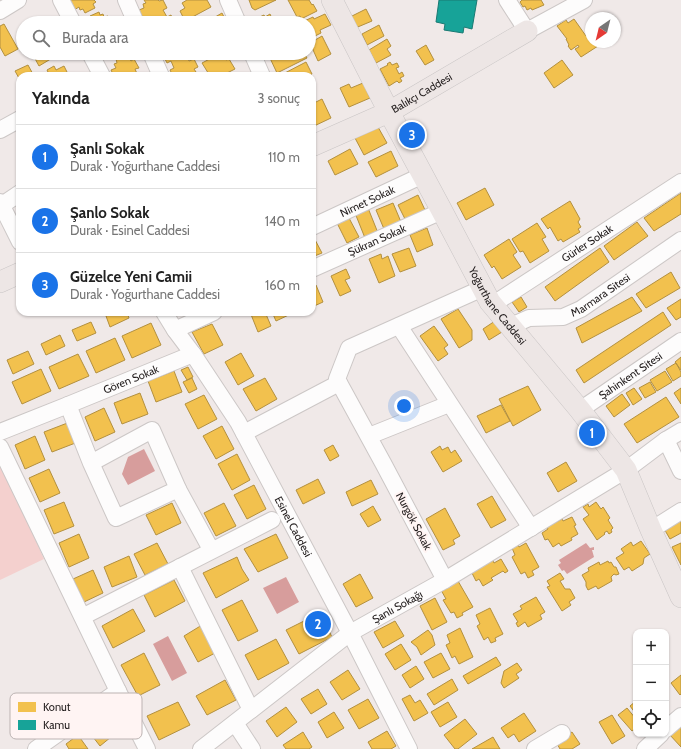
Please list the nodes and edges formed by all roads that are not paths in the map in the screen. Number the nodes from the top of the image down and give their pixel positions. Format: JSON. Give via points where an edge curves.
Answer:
{"nodes":[{"id":1,"x":18,"y":0,"type":"edge"},
{"id":2,"x":61,"y":0,"type":"edge"},
{"id":3,"x":126,"y":0,"type":"edge"},
{"id":4,"x":228,"y":0,"type":"edge"},
{"id":5,"x":332,"y":0,"type":"edge"},
{"id":6,"x":507,"y":0,"type":"edge"},
{"id":7,"x":580,"y":1,"type":"edge"},
{"id":8,"x":0,"y":11,"type":"edge"},
{"id":9,"x":70,"y":16,"type":"edge"},
{"id":10,"x":133,"y":16,"type":"edge"},
{"id":11,"x":235,"y":16,"type":"edge"},
{"id":12,"x":527,"y":31,"type":"junction"},
{"id":13,"x":93,"y":60,"type":"edge"},
{"id":14,"x":154,"y":60,"type":"edge"},
{"id":15,"x":255,"y":60,"type":"edge"},
{"id":16,"x":99,"y":72,"type":"edge"},
{"id":17,"x":159,"y":72,"type":"edge"},
{"id":18,"x":260,"y":72,"type":"edge"},
{"id":19,"x":389,"y":112,"type":"junction"},
{"id":20,"x":16,"y":121,"type":"edge"},
{"id":21,"x":0,"y":130,"type":"edge"},
{"id":22,"x":316,"y":144,"type":"edge"},
{"id":23,"x":423,"y":175,"type":"junction"},
{"id":24,"x":681,"y":182,"type":"edge"},
{"id":25,"x":16,"y":195,"type":"edge"},
{"id":26,"x":1,"y":203,"type":"edge"},
{"id":27,"x":442,"y":211,"type":"junction"},
{"id":28,"x":316,"y":225,"type":"edge"},
{"id":29,"x":16,"y":234,"type":"edge"},
{"id":30,"x":681,"y":240,"type":"edge"},
{"id":31,"x":316,"y":267,"type":"edge"},
{"id":32,"x":16,"y":275,"type":"edge"},
{"id":33,"x":0,"y":282,"type":"edge"},
{"id":34,"x":488,"y":298,"type":"junction"},
{"id":35,"x":166,"y":316,"type":"edge"},
{"id":36,"x":205,"y":316,"type":"edge"},
{"id":37,"x":399,"y":326,"type":"junction"},
{"id":38,"x":511,"y":326,"type":"junction"},
{"id":39,"x":175,"y":330,"type":"junction"},
{"id":40,"x":681,"y":341,"type":"edge"},
{"id":41,"x":193,"y":354,"type":"junction"},
{"id":42,"x":339,"y":383,"type":"junction"},
{"id":43,"x":450,"y":404,"type":"junction"},
{"id":44,"x":68,"y":405,"type":"junction"},
{"id":45,"x":580,"y":410,"type":"junction"},
{"id":46,"x":681,"y":431,"type":"edge"},
{"id":47,"x":0,"y":432,"type":"edge"},
{"id":48,"x":244,"y":433,"type":"junction"},
{"id":49,"x":368,"y":436,"type":"junction"},
{"id":50,"x":666,"y":440,"type":"junction"},
{"id":51,"x":0,"y":447,"type":"edge"},
{"id":52,"x":91,"y":463,"type":"junction"},
{"id":53,"x":626,"y":470,"type":"junction"},
{"id":54,"x":681,"y":471,"type":"edge"},
{"id":55,"x":178,"y":489,"type":"junction"},
{"id":56,"x":681,"y":511,"type":"edge"},
{"id":57,"x":272,"y":520,"type":"dead end"},
{"id":58,"x":531,"y":528,"type":"junction"},
{"id":59,"x":651,"y":530,"type":"junction"},
{"id":60,"x":208,"y":544,"type":"dead end"},
{"id":61,"x":180,"y":567,"type":"junction"},
{"id":62,"x":445,"y":580,"type":"junction"},
{"id":63,"x":681,"y":597,"type":"edge"},
{"id":64,"x":88,"y":614,"type":"dead end"},
{"id":65,"x":350,"y":633,"type":"junction"},
{"id":66,"x":118,"y":691,"type":"joint"},
{"id":67,"x":115,"y":693,"type":"edge"},
{"id":68,"x":251,"y":710,"type":"junction"},
{"id":69,"x":681,"y":716,"type":"edge"},
{"id":70,"x":235,"y":723,"type":"junction"},
{"id":71,"x":669,"y":726,"type":"edge"},
{"id":72,"x":562,"y":732,"type":"dead end"},
{"id":73,"x":658,"y":737,"type":"edge"},
{"id":74,"x":50,"y":739,"type":"edge"},
{"id":75,"x":142,"y":739,"type":"edge"},
{"id":76,"x":36,"y":749,"type":"edge"},
{"id":77,"x":147,"y":749,"type":"edge"},
{"id":78,"x":202,"y":749,"type":"edge"},
{"id":79,"x":252,"y":749,"type":"edge"},
{"id":80,"x":409,"y":749,"type":"edge"},
{"id":81,"x":535,"y":749,"type":"edge"},
{"id":82,"x":645,"y":749,"type":"edge"}],
"edges":[{"from":1,"to":8,"type":"street"},
{"from":2,"to":9,"type":"street"},
{"from":3,"to":10,"type":"street"},
{"from":4,"to":11,"type":"street"},
{"from":5,"to":19,"type":"main road","name":"Yoğurthane Caddesi"},
{"from":6,"to":12,"type":"street"},
{"from":7,"to":12,"type":"street"},
{"from":12,"to":19,"type":"main road","name":"Balıkçı Caddesi"},
{"from":13,"to":16,"type":"street"},
{"from":14,"to":17,"type":"street"},
{"from":15,"to":18,"type":"street"},
{"from":19,"to":22,"type":"main road","name":"Balıkçı Caddesi"},
{"from":19,"to":23,"type":"main road","name":"Yoğurthane Caddesi"},
{"from":20,"to":21,"type":"street"},
{"from":23,"to":27,"type":"main road","name":"Yoğurthane Caddesi"},
{"from":23,"to":28,"type":"street","name":"Nimet Sokak"},
{"from":24,"to":34,"type":"street","name":"Gürler Sokak"},
{"from":25,"to":26,"type":"street"},
{"from":26,"to":29,"type":"street"},
{"from":27,"to":31,"type":"street","name":"Şükran Sokak"},
{"from":27,"to":34,"type":"main road","name":"Yoğurthane Caddesi"},
{"from":30,"to":38,"type":"street","name":"Marmara Sitesi","via":[[581,309],[563,317],[529,318]]},
{"from":32,"to":33,"type":"main road"},
{"from":34,"to":37,"type":"street","name":"Gürler Sokak"},
{"from":34,"to":38,"type":"main road","name":"Yoğurthane Caddesi"},
{"from":35,"to":39,"type":"street","name":"Esinel Caddesi"},
{"from":36,"to":39,"type":"street"},
{"from":37,"to":42,"type":"street","name":"Gürler Sokak","via":[[349,348],[337,379]]},
{"from":37,"to":43,"type":"street"},
{"from":38,"to":45,"type":"main road","name":"Yoğurthane Caddesi"},
{"from":39,"to":41,"type":"street","name":"Esinel Caddesi"},
{"from":40,"to":45,"type":"street","name":"Şahinkent Sitesi"},
{"from":41,"to":44,"type":"street","name":"Gören Sokak"},
{"from":41,"to":48,"type":"street","name":"Esinel Caddesi"},
{"from":42,"to":48,"type":"street"},
{"from":42,"to":49,"type":"street","name":"Nurgök Sokak"},
{"from":43,"to":49,"type":"street"},
{"from":43,"to":58,"type":"street"},
{"from":44,"to":47,"type":"street","name":"Gören Sokak"},
{"from":44,"to":52,"type":"street"},
{"from":45,"to":53,"type":"main road","name":"Yoğurthane Caddesi"},
{"from":46,"to":50,"type":"street","name":"Şanlı Sokağı"},
{"from":48,"to":65,"type":"street","name":"Esinel Caddesi"},
{"from":49,"to":62,"type":"street","name":"Nurgök Sokak"},
{"from":50,"to":53,"type":"street","name":"Şanlı Sokağı"},
{"from":50,"to":54,"type":"street"},
{"from":51,"to":66,"type":"street"},
{"from":52,"to":55,"type":"street","via":[[116,518]]},
{"from":52,"to":55,"type":"street","via":[[152,430]]},
{"from":53,"to":58,"type":"street","name":"Şanlı Sokağı"},
{"from":53,"to":59,"type":"main road","name":"Yoğurthane Caddesi"},
{"from":55,"to":60,"type":"street"},
{"from":56,"to":59,"type":"street"},
{"from":57,"to":61,"type":"street"},
{"from":58,"to":62,"type":"street","name":"Şanlı Sokağı"},
{"from":59,"to":63,"type":"main road","name":"Yoğurthane Caddesi"},
{"from":61,"to":64,"type":"street"},
{"from":61,"to":68,"type":"street"},
{"from":62,"to":65,"type":"street","name":"Şanlı Sokağı"},
{"from":65,"to":68,"type":"street","name":"Şanlı Sokağı"},
{"from":65,"to":80,"type":"street","name":"Esinel Caddesi"},
{"from":66,"to":67,"type":"street"},
{"from":68,"to":70,"type":"street","name":"Şanlı Sokağı"},
{"from":69,"to":71,"type":"street"},
{"from":70,"to":78,"type":"street","name":"Şanlı Sokağı"},
{"from":70,"to":79,"type":"street"},
{"from":72,"to":81,"type":"street"},
{"from":73,"to":82,"type":"street"},
{"from":74,"to":76,"type":"street"},
{"from":75,"to":77,"type":"street"}]}
